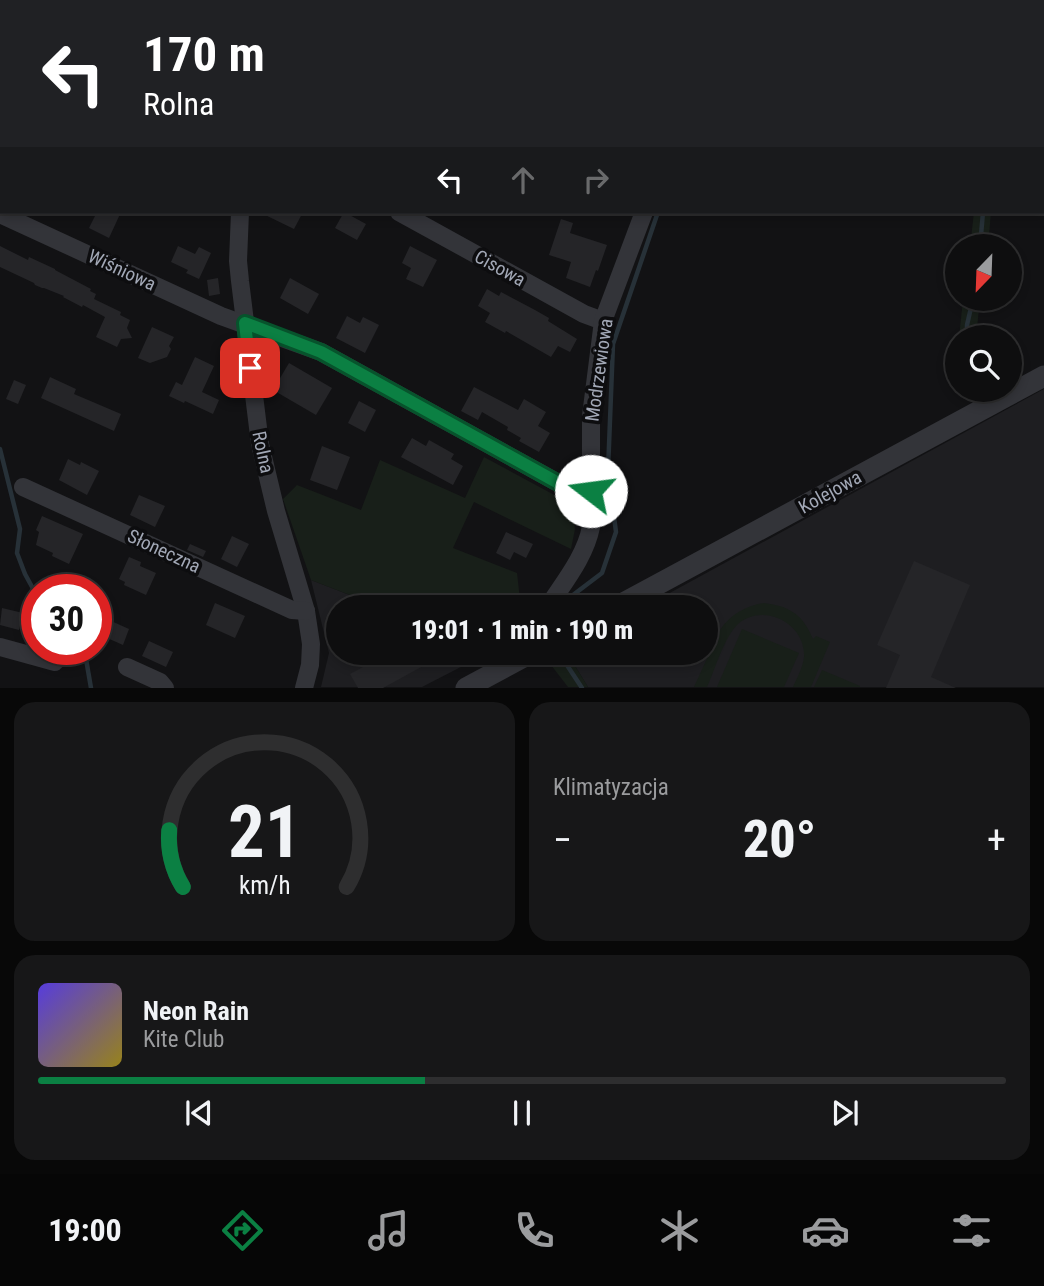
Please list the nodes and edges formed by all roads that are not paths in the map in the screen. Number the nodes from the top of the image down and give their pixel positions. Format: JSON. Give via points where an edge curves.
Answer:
{"nodes":[{"id":1,"x":0,"y":214,"type":"edge"},
{"id":2,"x":240,"y":214,"type":"edge"},
{"id":3,"x":403,"y":214,"type":"edge"},
{"id":4,"x":643,"y":214,"type":"edge"},
{"id":5,"x":603,"y":321,"type":"junction"},
{"id":6,"x":245,"y":323,"type":"junction"},
{"id":7,"x":1044,"y":376,"type":"edge"},
{"id":8,"x":23,"y":487,"type":"dead end"},
{"id":9,"x":591,"y":491,"type":"junction"},
{"id":10,"x":556,"y":595,"type":"edge"},
{"id":11,"x":638,"y":595,"type":"edge"},
{"id":12,"x":306,"y":611,"type":"junction"},
{"id":13,"x":0,"y":648,"type":"edge"},
{"id":14,"x":21,"y":653,"type":"edge"},
{"id":15,"x":509,"y":665,"type":"edge"},
{"id":16,"x":127,"y":667,"type":"dead end"},
{"id":17,"x":165,"y":688,"type":"edge"},
{"id":18,"x":304,"y":688,"type":"edge"},
{"id":19,"x":466,"y":688,"type":"edge"}],
"edges":[{"from":1,"to":6,"type":"street","name":"Wiśniowa"},
{"from":2,"to":6,"type":"street","name":"Rolna","via":[[238,261]]},
{"from":3,"to":5,"type":"street","name":"Cisowa"},
{"from":4,"to":5,"type":"street","name":"Modrzewiowa"},
{"from":5,"to":9,"type":"street","name":"Modrzewiowa","via":[[591,416]]},
{"from":6,"to":9,"type":"street","name":"Wiśniowa","via":[[321,352],[571,490]]},
{"from":6,"to":12,"type":"street","name":"Rolna","via":[[260,444]]},
{"from":7,"to":11,"type":"street","name":"Kolejowa"},
{"from":8,"to":12,"type":"street","name":"Słoneczna","via":[[292,610]]},
{"from":9,"to":10,"type":"street","name":"Modrzewiowa","via":[[586,547]]},
{"from":12,"to":18,"type":"street","name":"Rolna","via":[[312,653]]},
{"from":13,"to":14,"type":"street"},
{"from":15,"to":19,"type":"street"},
{"from":16,"to":17,"type":"street"}]}
